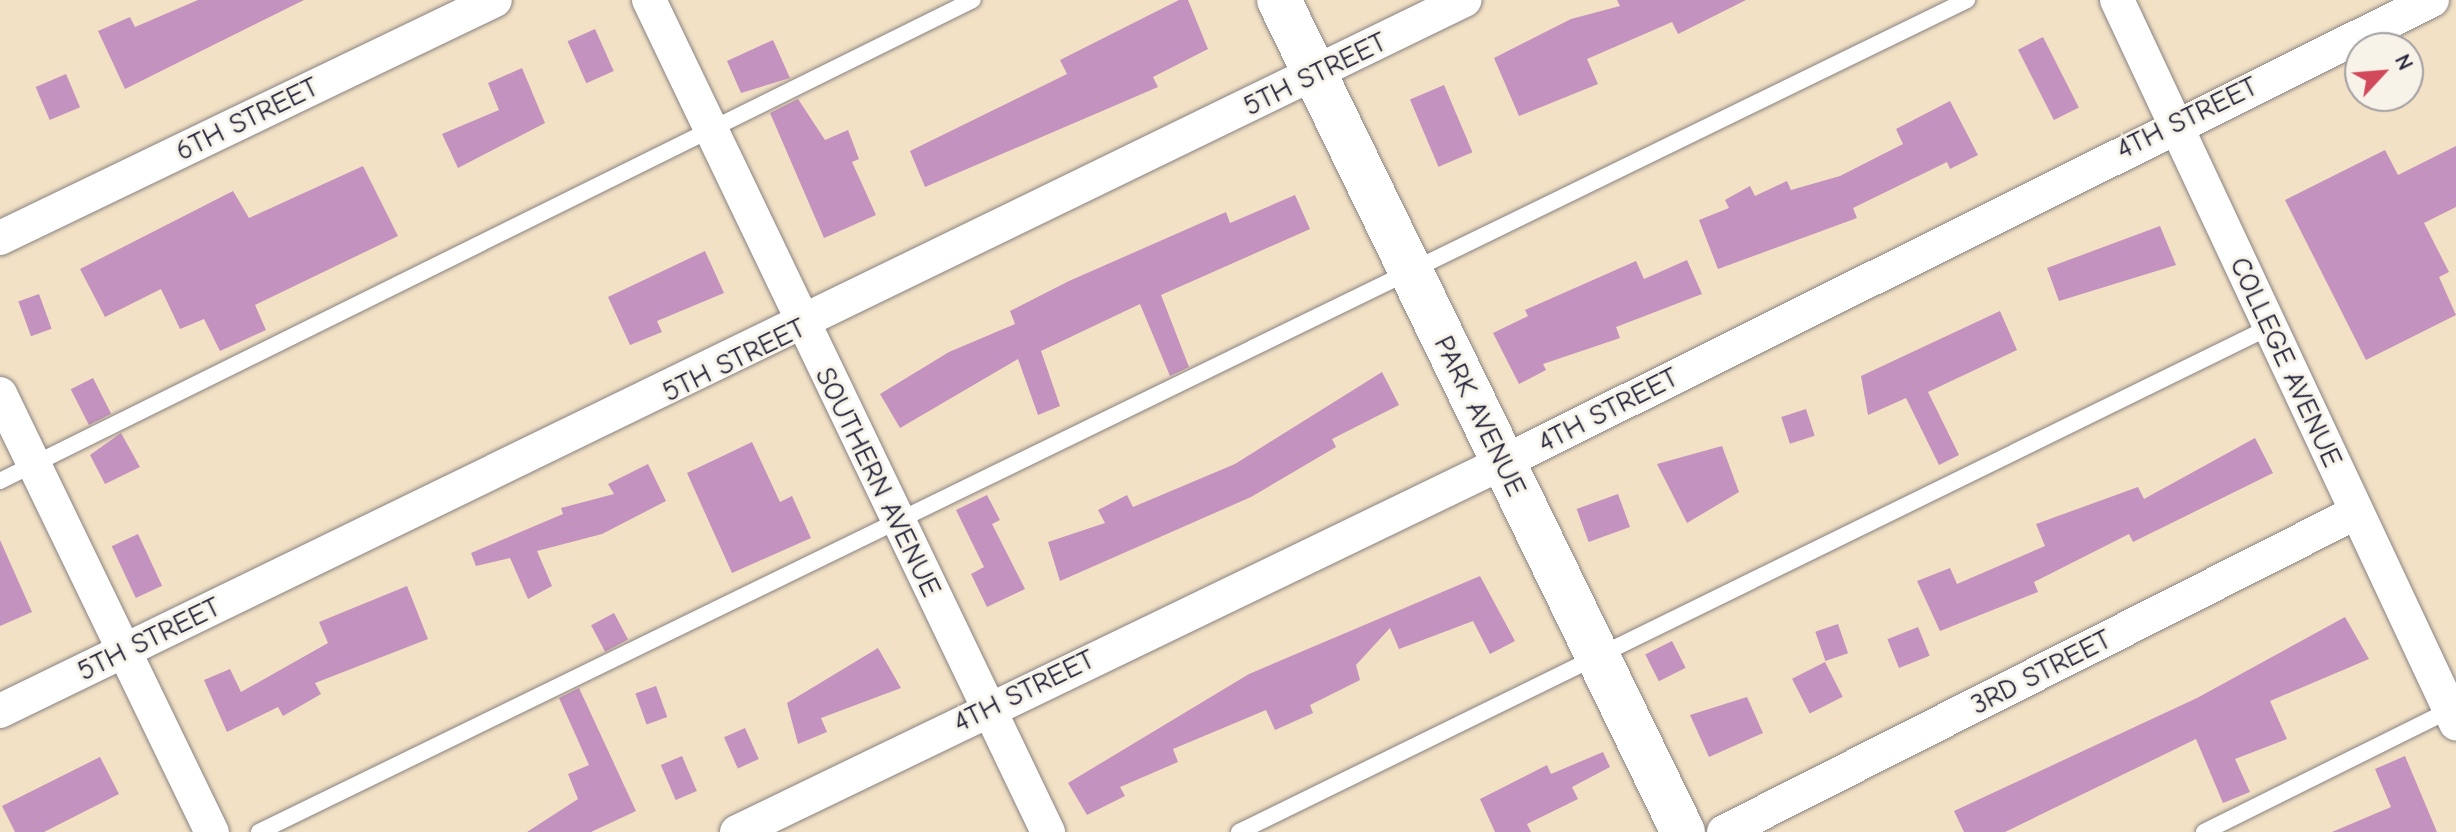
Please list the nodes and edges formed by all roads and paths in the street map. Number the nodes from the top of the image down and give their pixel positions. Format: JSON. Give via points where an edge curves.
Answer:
{"nodes":[{"id":1,"x":495,"y":0,"type":"edge"},
{"id":2,"x":649,"y":0,"type":"edge"},
{"id":3,"x":973,"y":0,"type":"edge"},
{"id":4,"x":1279,"y":0,"type":"edge"},
{"id":5,"x":1464,"y":0,"type":"edge"},
{"id":6,"x":1967,"y":0,"type":"edge"},
{"id":7,"x":2117,"y":0,"type":"edge"},
{"id":8,"x":2432,"y":0,"type":"edge"},
{"id":9,"x":1314,"y":74,"type":"junction"},
{"id":10,"x":2175,"y":122,"type":"junction"},
{"id":11,"x":710,"y":129,"type":"junction"},
{"id":12,"x":0,"y":238,"type":"edge"},
{"id":13,"x":1410,"y":271,"type":"junction"},
{"id":14,"x":803,"y":327,"type":"junction"},
{"id":15,"x":2270,"y":327,"type":"junction"},
{"id":16,"x":0,"y":394,"type":"edge"},
{"id":17,"x":1502,"y":463,"type":"junction"},
{"id":18,"x":34,"y":464,"type":"junction"},
{"id":19,"x":0,"y":481,"type":"edge"},
{"id":20,"x":2357,"y":512,"type":"junction"},
{"id":21,"x":897,"y":521,"type":"junction"},
{"id":22,"x":125,"y":650,"type":"junction"},
{"id":23,"x":1598,"y":658,"type":"junction"},
{"id":24,"x":987,"y":708,"type":"junction"},
{"id":25,"x":0,"y":711,"type":"edge"},
{"id":26,"x":2453,"y":717,"type":"edge"},
{"id":27,"x":212,"y":832,"type":"edge"},
{"id":28,"x":259,"y":832,"type":"edge"},
{"id":29,"x":737,"y":832,"type":"edge"},
{"id":30,"x":1048,"y":832,"type":"edge"},
{"id":31,"x":1239,"y":832,"type":"edge"},
{"id":32,"x":1683,"y":832,"type":"edge"},
{"id":33,"x":1724,"y":832,"type":"edge"},
{"id":34,"x":2204,"y":832,"type":"edge"}],
"edges":[{"from":1,"to":12,"type":"street","name":"6TH STREET"},
{"from":2,"to":11,"type":"street","name":"SOUTHERN AVENUE"},
{"from":3,"to":11,"type":"lane"},
{"from":4,"to":9,"type":"street","name":"PARK AVENUE"},
{"from":5,"to":9,"type":"street","name":"5TH STREET"},
{"from":6,"to":13,"type":"lane"},
{"from":7,"to":10,"type":"street","name":"COLLEGE AVENUE"},
{"from":8,"to":10,"type":"street","name":"4TH STREET"},
{"from":9,"to":13,"type":"street","name":"PARK AVENUE"},
{"from":9,"to":14,"type":"street","name":"5TH STREET"},
{"from":10,"to":15,"type":"street","name":"COLLEGE AVENUE"},
{"from":10,"to":17,"type":"street","name":"4TH STREET"},
{"from":11,"to":14,"type":"street","name":"SOUTHERN AVENUE"},
{"from":11,"to":18,"type":"lane"},
{"from":13,"to":17,"type":"street","name":"PARK AVENUE"},
{"from":13,"to":21,"type":"lane"},
{"from":14,"to":21,"type":"street","name":"SOUTHERN AVENUE"},
{"from":14,"to":22,"type":"street","name":"5TH STREET"},
{"from":15,"to":20,"type":"street","name":"COLLEGE AVENUE"},
{"from":15,"to":23,"type":"lane"},
{"from":16,"to":18,"type":"street"},
{"from":17,"to":23,"type":"street","name":"PARK AVENUE"},
{"from":17,"to":24,"type":"street","name":"4TH STREET"},
{"from":18,"to":19,"type":"lane"},
{"from":18,"to":22,"type":"street"},
{"from":20,"to":26,"type":"street","name":"COLLEGE AVENUE"},
{"from":20,"to":33,"type":"street","name":"3RD STREET"},
{"from":21,"to":24,"type":"street","name":"SOUTHERN AVENUE"},
{"from":21,"to":28,"type":"lane"},
{"from":22,"to":25,"type":"street","name":"5TH STREET"},
{"from":22,"to":27,"type":"street"},
{"from":23,"to":31,"type":"lane"},
{"from":23,"to":32,"type":"street","name":"PARK AVENUE"},
{"from":24,"to":29,"type":"street","name":"4TH STREET"},
{"from":24,"to":30,"type":"street","name":"SOUTHERN AVENUE"},
{"from":26,"to":34,"type":"lane"}]}
